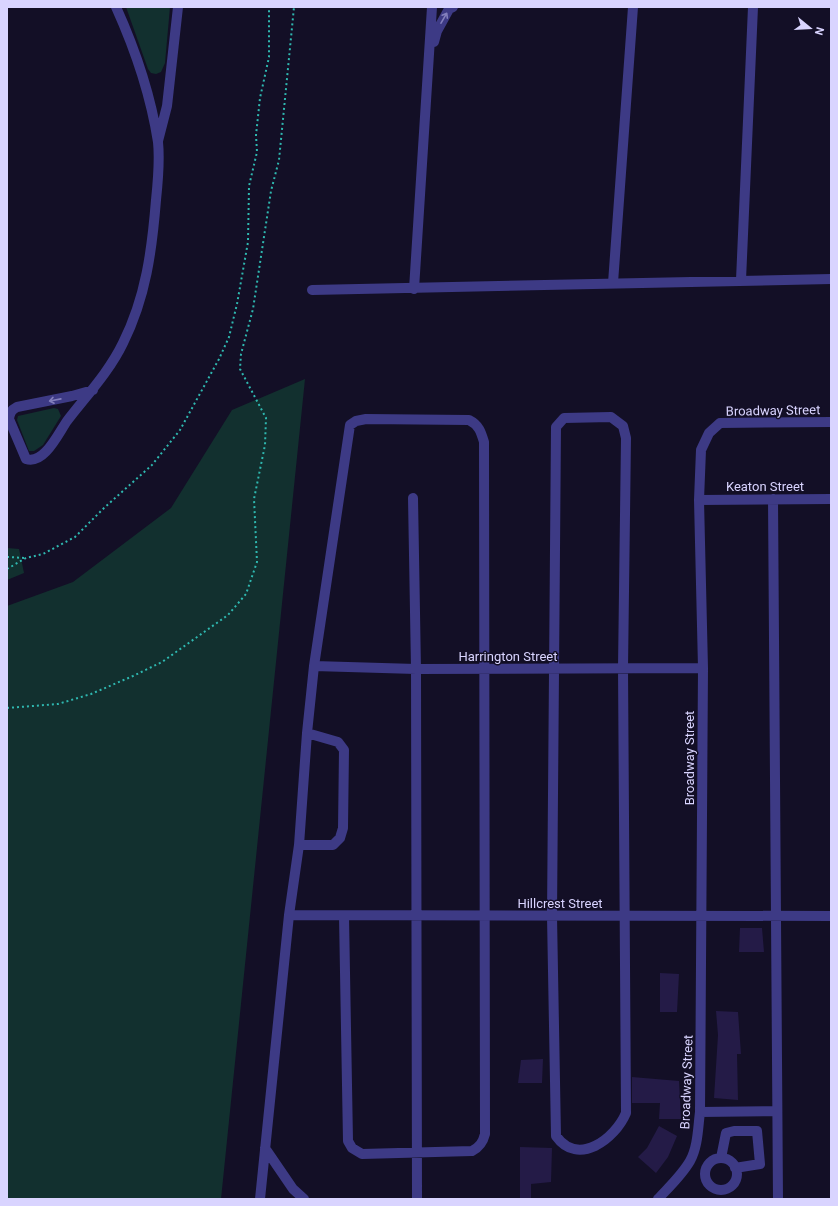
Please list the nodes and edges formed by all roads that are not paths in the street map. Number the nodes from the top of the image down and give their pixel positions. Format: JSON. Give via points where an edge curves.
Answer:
{"nodes":[{"id":1,"x":116,"y":7,"type":"edge"},
{"id":2,"x":178,"y":7,"type":"edge"},
{"id":3,"x":432,"y":7,"type":"edge"},
{"id":4,"x":453,"y":7,"type":"edge"},
{"id":5,"x":633,"y":7,"type":"edge"},
{"id":6,"x":753,"y":7,"type":"edge"},
{"id":7,"x":429,"y":57,"type":"junction"},
{"id":8,"x":158,"y":143,"type":"junction"},
{"id":9,"x":831,"y":279,"type":"edge"},
{"id":10,"x":741,"y":280,"type":"junction"},
{"id":11,"x":613,"y":282,"type":"junction"},
{"id":12,"x":414,"y":289,"type":"junction"},
{"id":13,"x":312,"y":290,"type":"dead end"},
{"id":14,"x":93,"y":390,"type":"junction"},
{"id":15,"x":831,"y":422,"type":"edge"},
{"id":16,"x":413,"y":498,"type":"dead end"},
{"id":17,"x":773,"y":499,"type":"junction"},
{"id":18,"x":831,"y":499,"type":"edge"},
{"id":19,"x":699,"y":500,"type":"junction"},
{"id":20,"x":314,"y":666,"type":"junction"},
{"id":21,"x":624,"y":668,"type":"junction"},
{"id":22,"x":702,"y":668,"type":"junction"},
{"id":23,"x":416,"y":669,"type":"junction"},
{"id":24,"x":483,"y":669,"type":"junction"},
{"id":25,"x":555,"y":669,"type":"junction"},
{"id":26,"x":307,"y":732,"type":"junction"},
{"id":27,"x":299,"y":845,"type":"junction"},
{"id":28,"x":289,"y":915,"type":"junction"},
{"id":29,"x":344,"y":916,"type":"junction"},
{"id":30,"x":417,"y":916,"type":"junction"},
{"id":31,"x":484,"y":916,"type":"junction"},
{"id":32,"x":552,"y":916,"type":"junction"},
{"id":33,"x":624,"y":916,"type":"junction"},
{"id":34,"x":701,"y":916,"type":"junction"},
{"id":35,"x":776,"y":916,"type":"junction"},
{"id":36,"x":831,"y":916,"type":"edge"},
{"id":37,"x":777,"y":1111,"type":"junction"},
{"id":38,"x":700,"y":1112,"type":"junction"},
{"id":39,"x":265,"y":1148,"type":"junction"},
{"id":40,"x":417,"y":1152,"type":"junction"},
{"id":41,"x":721,"y":1158,"type":"junction"},
{"id":42,"x":691,"y":1160,"type":"junction"},
{"id":43,"x":706,"y":1167,"type":"junction"},
{"id":44,"x":735,"y":1168,"type":"junction"},
{"id":45,"x":260,"y":1199,"type":"edge"},
{"id":46,"x":304,"y":1199,"type":"edge"},
{"id":47,"x":418,"y":1199,"type":"edge"},
{"id":48,"x":658,"y":1199,"type":"edge"},
{"id":49,"x":778,"y":1199,"type":"edge"}],
"edges":[{"from":1,"to":8,"type":"street","via":[[143,83]]},
{"from":2,"to":8,"type":"street","via":[[167,106]]},
{"from":3,"to":7,"type":"street"},
{"from":7,"to":4,"type":"street","one_way":true,"via":[[437,31],[449,9]]},
{"from":5,"to":11,"type":"street"},
{"from":6,"to":10,"type":"street"},
{"from":7,"to":12,"type":"street"},
{"from":8,"to":14,"type":"street","via":[[154,236],[145,288],[123,343],[106,374]]},
{"from":9,"to":10,"type":"street"},
{"from":10,"to":11,"type":"street"},
{"from":11,"to":12,"type":"street"},
{"from":12,"to":13,"type":"street"},
{"from":14,"to":14,"type":"street","one_way":true,"via":[[12,410],[9,419],[26,459],[35,460],[43,455]]},
{"from":15,"to":19,"type":"street","name":"Broadway Street","via":[[720,423],[709,433],[701,450]]},
{"from":16,"to":23,"type":"street"},
{"from":17,"to":18,"type":"street","name":"Keaton Street"},
{"from":17,"to":19,"type":"street","name":"Keaton Street"},
{"from":17,"to":35,"type":"street"},
{"from":19,"to":22,"type":"street","name":"Broadway Street"},
{"from":20,"to":23,"type":"street","name":"Harrington Street"},
{"from":20,"to":24,"type":"street","via":[[350,425],[366,419],[469,420],[480,429],[484,442]]},
{"from":20,"to":26,"type":"street"},
{"from":21,"to":22,"type":"street","name":"Harrington Street"},
{"from":21,"to":25,"type":"street","name":"Harrington Street"},
{"from":21,"to":25,"type":"street","via":[[626,438],[623,426],[611,417],[575,417],[564,418],[556,427]]},
{"from":21,"to":33,"type":"street"},
{"from":22,"to":34,"type":"street","name":"Broadway Street"},
{"from":23,"to":24,"type":"street","name":"Harrington Street"},
{"from":23,"to":30,"type":"street"},
{"from":24,"to":25,"type":"street","name":"Harrington Street"},
{"from":24,"to":31,"type":"street"},
{"from":25,"to":32,"type":"street"},
{"from":26,"to":27,"type":"street"},
{"from":26,"to":27,"type":"street","via":[[338,742],[344,750],[343,828],[340,838],[333,845]]},
{"from":27,"to":28,"type":"street"},
{"from":28,"to":29,"type":"street","name":"Hillcrest Street"},
{"from":28,"to":39,"type":"street"},
{"from":29,"to":30,"type":"street","name":"Hillcrest Street"},
{"from":29,"to":40,"type":"street","via":[[348,1141],[352,1148],[362,1154]]},
{"from":30,"to":31,"type":"street","name":"Hillcrest Street"},
{"from":30,"to":40,"type":"street"},
{"from":31,"to":32,"type":"street","name":"Hillcrest Street"},
{"from":31,"to":40,"type":"street","via":[[485,1134],[480,1146],[472,1150]]},
{"from":32,"to":33,"type":"street","name":"Hillcrest Street"},
{"from":32,"to":33,"type":"street","via":[[556,1136],[562,1144],[586,1150],[606,1141],[622,1124],[626,1113]]},
{"from":33,"to":34,"type":"street","name":"Hillcrest Street"},
{"from":34,"to":35,"type":"street","name":"Hillcrest Street"},
{"from":34,"to":38,"type":"street","name":"Broadway Street"},
{"from":35,"to":36,"type":"street","name":"Hillcrest Street"},
{"from":35,"to":37,"type":"street"},
{"from":37,"to":38,"type":"street"},
{"from":37,"to":49,"type":"street"},
{"from":38,"to":42,"type":"street","name":"Broadway Street"},
{"from":39,"to":45,"type":"street"},
{"from":39,"to":46,"type":"street","via":[[293,1189]]},
{"from":40,"to":47,"type":"street"},
{"from":41,"to":43,"type":"street","via":[[713,1160]]},
{"from":41,"to":44,"type":"street","via":[[730,1161]]},
{"from":41,"to":44,"type":"street","via":[[726,1134],[734,1131],[757,1131],[760,1164]]},
{"from":42,"to":43,"type":"street"},
{"from":42,"to":48,"type":"street","name":"Broadway Street"},
{"from":43,"to":44,"type":"street","via":[[707,1182],[720,1190],[734,1183],[737,1173]]}]}
